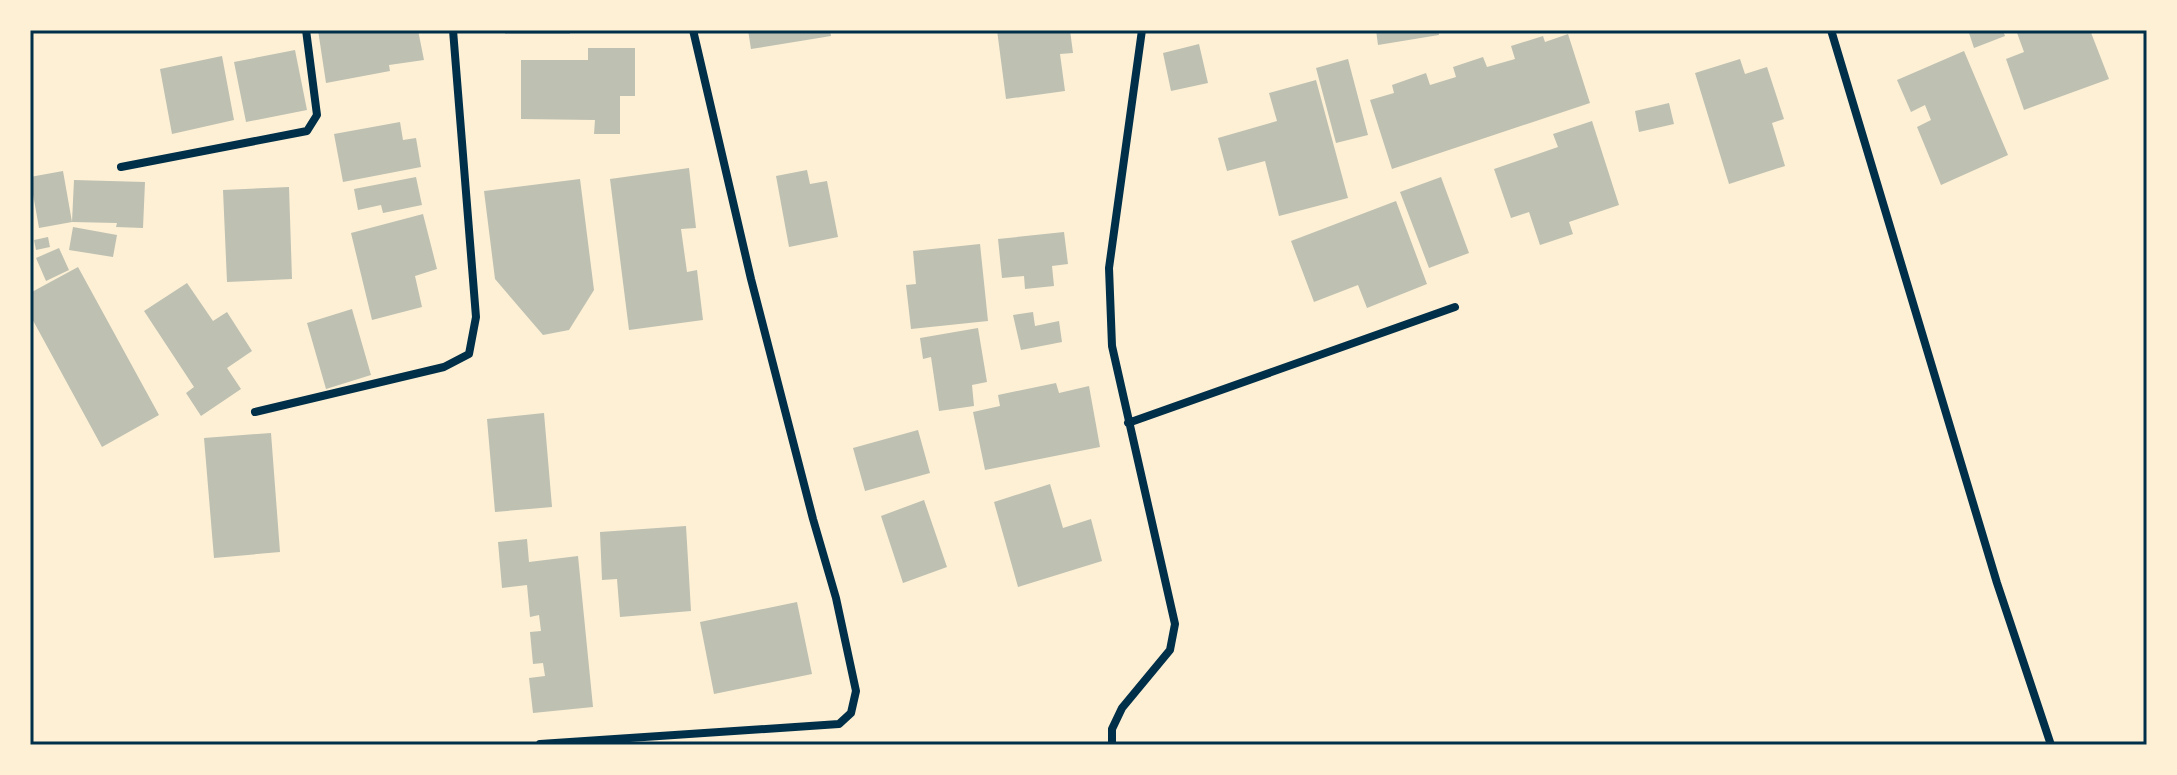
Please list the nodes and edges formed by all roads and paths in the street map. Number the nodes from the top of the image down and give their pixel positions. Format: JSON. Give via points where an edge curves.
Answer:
{"nodes":[{"id":1,"x":306,"y":30,"type":"edge"},
{"id":2,"x":453,"y":30,"type":"edge"},
{"id":3,"x":693,"y":30,"type":"edge"},
{"id":4,"x":1142,"y":30,"type":"edge"},
{"id":5,"x":1831,"y":30,"type":"edge"},
{"id":6,"x":121,"y":167,"type":"dead end"},
{"id":7,"x":1455,"y":307,"type":"dead end"},
{"id":8,"x":255,"y":412,"type":"dead end"},
{"id":9,"x":1128,"y":423,"type":"junction"},
{"id":10,"x":540,"y":744,"type":"edge"},
{"id":11,"x":1112,"y":745,"type":"edge"},
{"id":12,"x":2051,"y":745,"type":"edge"}],
"edges":[{"from":1,"to":6,"type":"street","via":[[317,115],[307,131]]},
{"from":2,"to":8,"type":"street","via":[[476,317],[469,354],[444,367]]},
{"from":3,"to":10,"type":"street","via":[[856,691],[851,713],[839,724]]},
{"from":4,"to":9,"type":"street","via":[[1109,268],[1112,346]]},
{"from":5,"to":12,"type":"street"},
{"from":7,"to":9,"type":"street"},
{"from":9,"to":11,"type":"street","via":[[1175,624],[1170,650],[1122,708],[1112,729]]}]}
